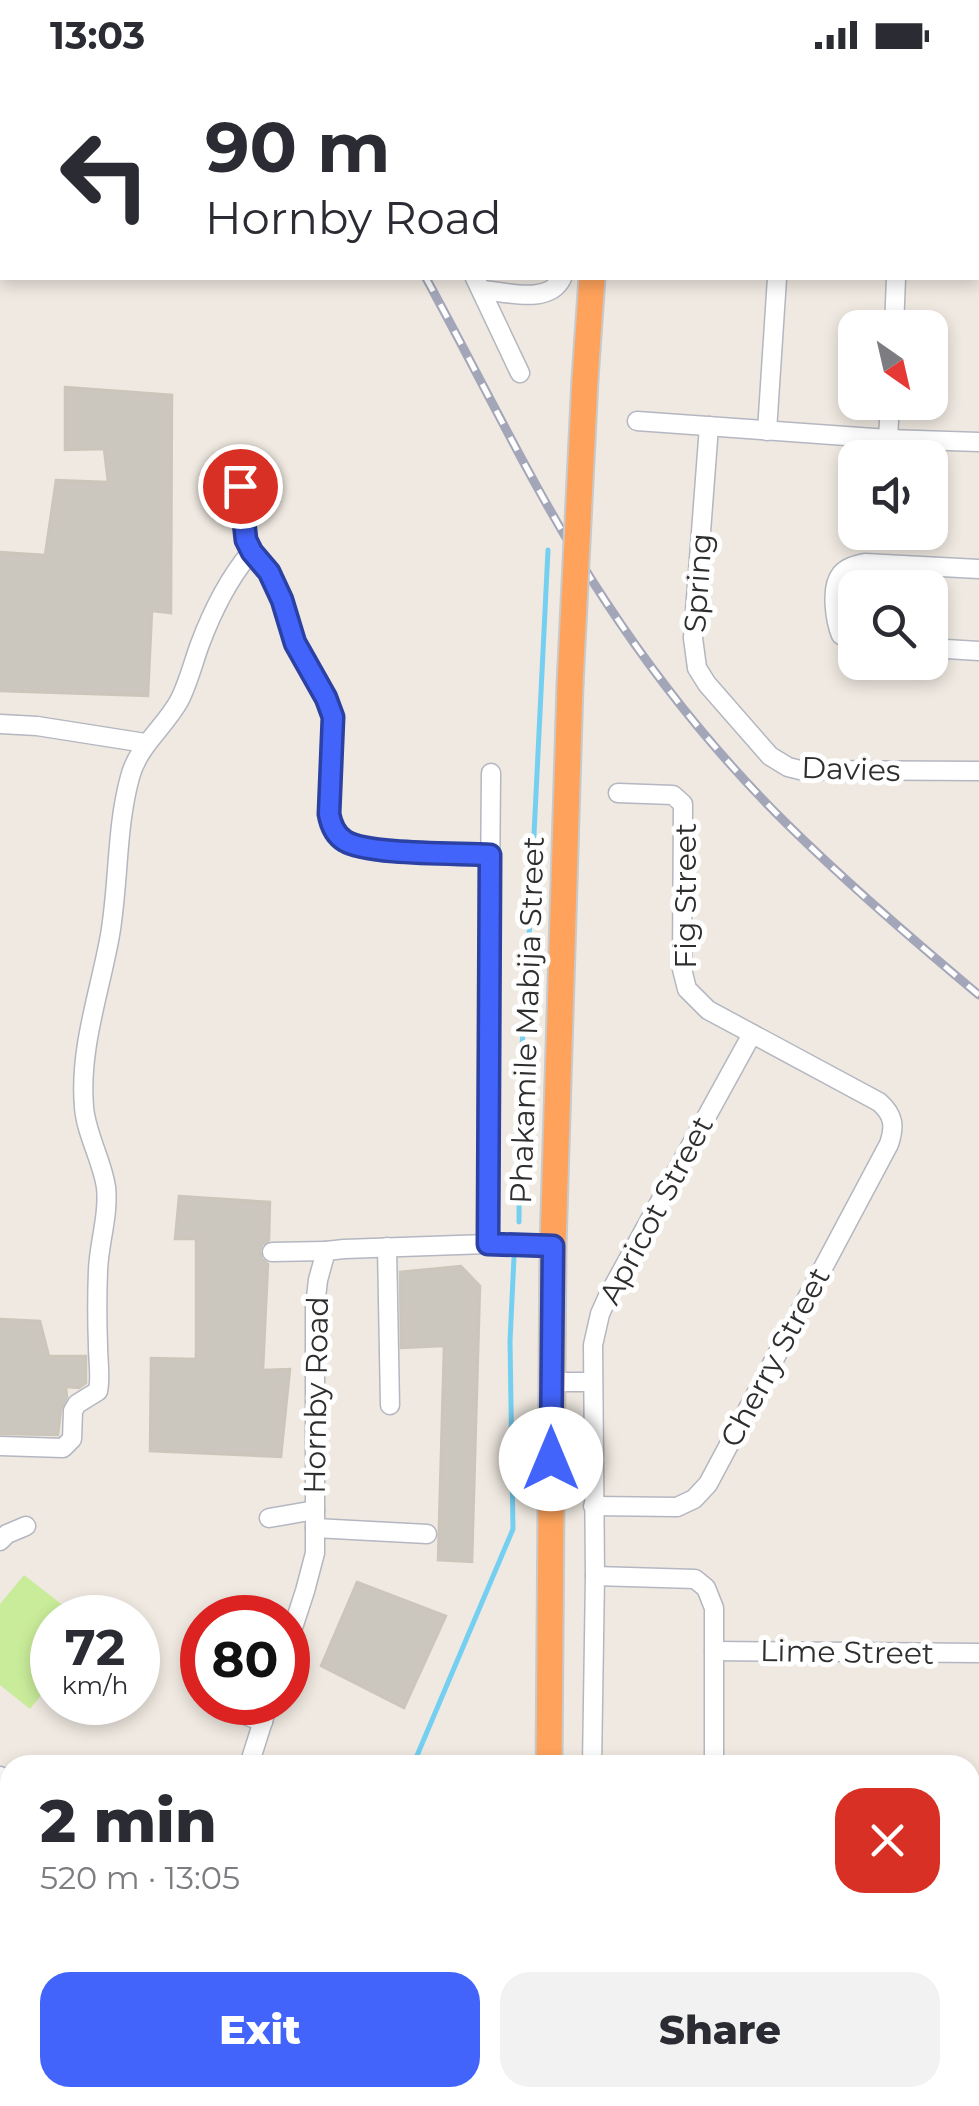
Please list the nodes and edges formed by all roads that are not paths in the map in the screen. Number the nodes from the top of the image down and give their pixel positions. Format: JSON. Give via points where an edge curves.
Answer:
{"nodes":[{"id":1,"x":561,"y":280,"type":"edge"},
{"id":2,"x":592,"y":280,"type":"edge"},
{"id":3,"x":777,"y":280,"type":"edge"},
{"id":4,"x":896,"y":280,"type":"edge"},
{"id":5,"x":479,"y":284,"type":"edge"},
{"id":6,"x":895,"y":310,"type":"edge"},
{"id":7,"x":520,"y":373,"type":"dead end"},
{"id":8,"x":637,"y":420,"type":"dead end"},
{"id":9,"x":889,"y":420,"type":"edge"},
{"id":10,"x":709,"y":426,"type":"junction"},
{"id":11,"x":768,"y":431,"type":"junction"},
{"id":12,"x":888,"y":439,"type":"junction"},
{"id":13,"x":979,"y":442,"type":"edge"},
{"id":14,"x":240,"y":486,"type":"dead end"},
{"id":15,"x":252,"y":552,"type":"junction"},
{"id":16,"x":979,"y":569,"type":"edge"},
{"id":17,"x":847,"y":570,"type":"edge"},
{"id":18,"x":838,"y":579,"type":"edge"},
{"id":19,"x":838,"y":626,"type":"edge"},
{"id":20,"x":948,"y":649,"type":"edge"},
{"id":21,"x":979,"y":651,"type":"edge"},
{"id":22,"x":0,"y":724,"type":"edge"},
{"id":23,"x":740,"y":725,"type":"joint"},
{"id":24,"x":145,"y":743,"type":"junction"},
{"id":25,"x":979,"y":771,"type":"edge"},
{"id":26,"x":490,"y":773,"type":"dead end"},
{"id":27,"x":618,"y":794,"type":"dead end"},
{"id":28,"x":490,"y":855,"type":"junction"},
{"id":29,"x":752,"y":1034,"type":"junction"},
{"id":30,"x":894,"y":1120,"type":"joint"},
{"id":31,"x":488,"y":1244,"type":"junction"},
{"id":32,"x":553,"y":1246,"type":"junction"},
{"id":33,"x":387,"y":1247,"type":"junction"},
{"id":34,"x":326,"y":1251,"type":"junction"},
{"id":35,"x":272,"y":1252,"type":"dead end"},
{"id":36,"x":552,"y":1382,"type":"junction"},
{"id":37,"x":594,"y":1382,"type":"junction"},
{"id":38,"x":390,"y":1404,"type":"dead end"},
{"id":39,"x":0,"y":1446,"type":"edge"},
{"id":40,"x":594,"y":1506,"type":"junction"},
{"id":41,"x":269,"y":1518,"type":"dead end"},
{"id":42,"x":315,"y":1519,"type":"junction"},
{"id":43,"x":26,"y":1526,"type":"dead end"},
{"id":44,"x":427,"y":1534,"type":"dead end"},
{"id":45,"x":0,"y":1540,"type":"edge"},
{"id":46,"x":595,"y":1576,"type":"junction"},
{"id":47,"x":303,"y":1595,"type":"edge"},
{"id":48,"x":714,"y":1651,"type":"junction"},
{"id":49,"x":979,"y":1653,"type":"edge"},
{"id":50,"x":262,"y":1725,"type":"edge"},
{"id":51,"x":252,"y":1755,"type":"edge"},
{"id":52,"x":549,"y":1755,"type":"edge"},
{"id":53,"x":592,"y":1755,"type":"edge"},
{"id":54,"x":714,"y":1755,"type":"edge"}],
"edges":[{"from":1,"to":5,"type":"street","via":[[545,293]]},
{"from":2,"to":32,"type":"highway","name":"Phakamile Mabija Street","bridge":true,"via":[[570,684]]},
{"from":3,"to":11,"type":"street"},
{"from":4,"to":6,"type":"street"},
{"from":5,"to":7,"type":"street"},
{"from":8,"to":10,"type":"street"},
{"from":9,"to":12,"type":"street"},
{"from":10,"to":11,"type":"street"},
{"from":10,"to":23,"type":"street","name":"Spring","via":[[694,660]]},
{"from":11,"to":12,"type":"street"},
{"from":12,"to":13,"type":"street"},
{"from":14,"to":15,"type":"street"},
{"from":15,"to":24,"type":"street","via":[[206,630],[182,696]]},
{"from":15,"to":28,"type":"street","via":[[269,572],[333,717],[331,826],[349,844],[377,850]]},
{"from":16,"to":17,"type":"street","via":[[864,563]]},
{"from":18,"to":19,"type":"street"},
{"from":20,"to":21,"type":"street"},
{"from":22,"to":24,"type":"street"},
{"from":23,"to":25,"type":"street","name":"Davies","via":[[770,756],[800,770]]},
{"from":24,"to":39,"type":"street","via":[[130,776],[84,1070],[84,1110],[106,1186],[98,1392],[73,1410],[66,1446]]},
{"from":26,"to":28,"type":"street"},
{"from":27,"to":29,"type":"street","name":"Fig Street","via":[[673,794],[684,804],[686,989]]},
{"from":28,"to":31,"type":"street"},
{"from":29,"to":30,"type":"street","name":"Fig Street","via":[[879,1102]]},
{"from":29,"to":37,"type":"street","name":"Apricot Street","via":[[608,1296],[593,1345]]},
{"from":30,"to":40,"type":"street","name":"Cherry Street","via":[[889,1144],[708,1484],[677,1507]]},
{"from":31,"to":32,"type":"street"},
{"from":31,"to":33,"type":"street"},
{"from":32,"to":36,"type":"highway","name":"Phakamile Mabija Street"},
{"from":33,"to":34,"type":"street"},
{"from":33,"to":38,"type":"street"},
{"from":34,"to":35,"type":"street"},
{"from":34,"to":42,"type":"street","name":"Hornby Road","via":[[315,1306]]},
{"from":36,"to":37,"type":"street"},
{"from":36,"to":52,"type":"highway","name":"Phakamile Mabija Street"},
{"from":37,"to":40,"type":"street","name":"Apricot Street"},
{"from":40,"to":46,"type":"street","name":"Apricot Street"},
{"from":41,"to":42,"type":"street"},
{"from":42,"to":44,"type":"street"},
{"from":42,"to":47,"type":"street","name":"Hornby Road"},
{"from":43,"to":45,"type":"street"},
{"from":46,"to":48,"type":"street","via":[[700,1582],[712,1598]]},
{"from":46,"to":53,"type":"street","name":"Apricot Street"},
{"from":48,"to":49,"type":"street","name":"Lime Street"},
{"from":48,"to":54,"type":"street"},
{"from":50,"to":51,"type":"street"}]}
